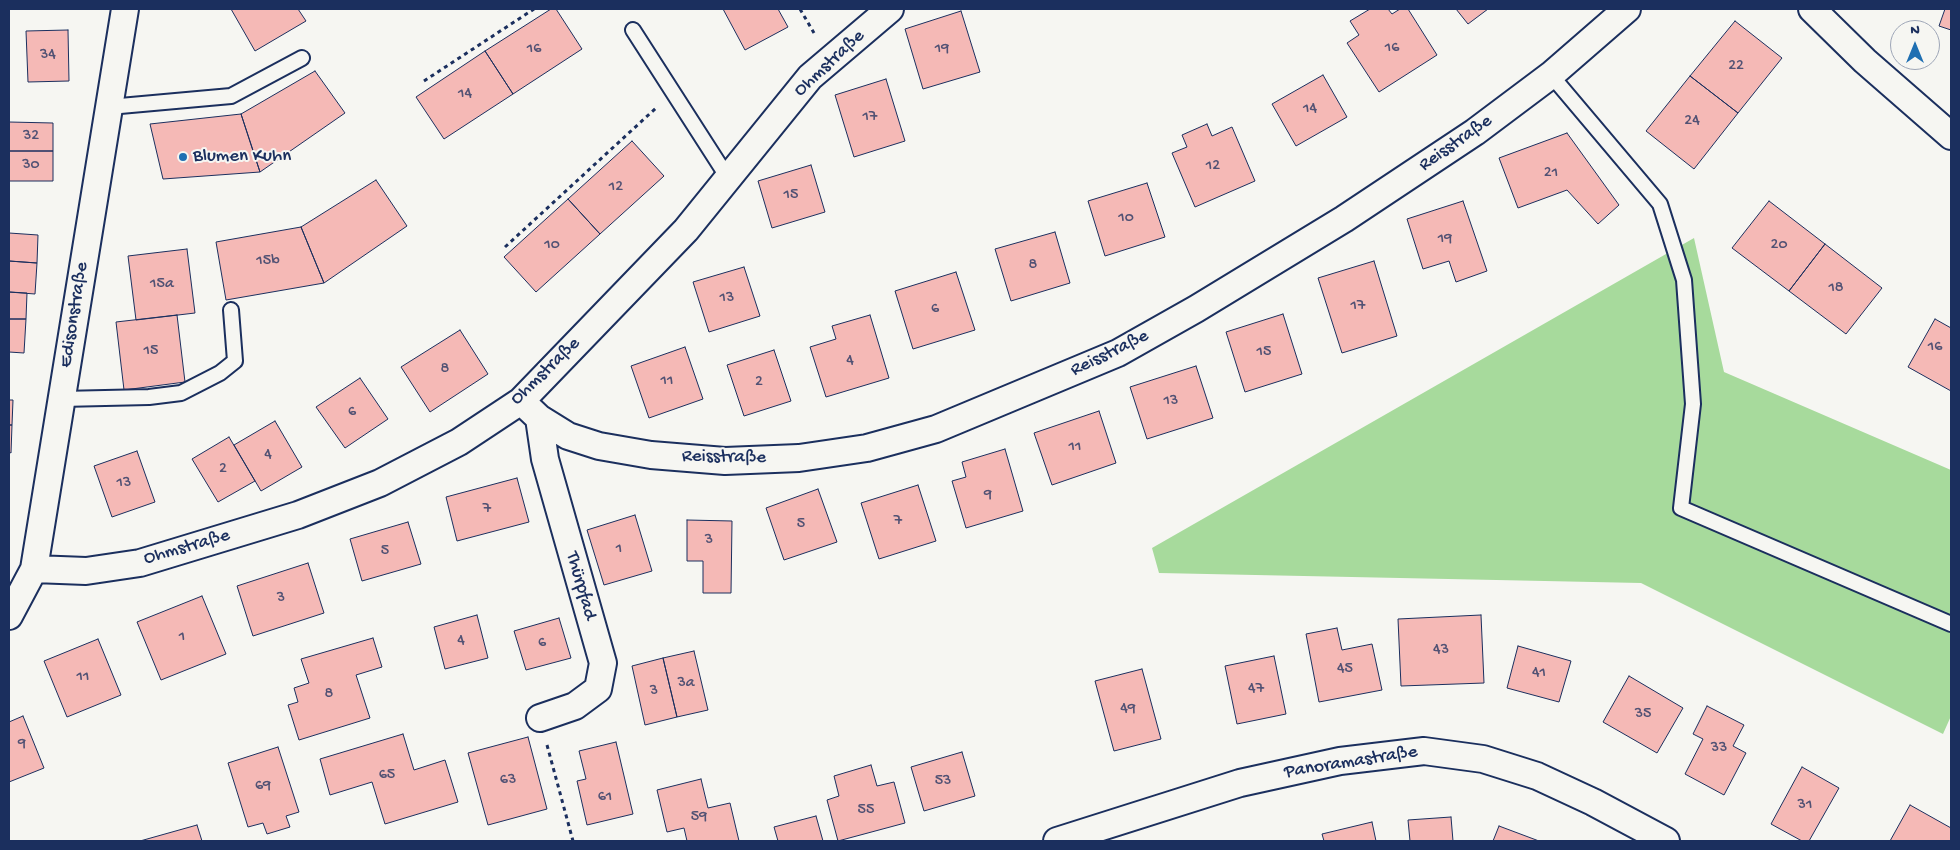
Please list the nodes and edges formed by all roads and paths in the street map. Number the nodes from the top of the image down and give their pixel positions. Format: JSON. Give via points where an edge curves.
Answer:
{"nodes":[{"id":1,"x":126,"y":9,"type":"edge"},
{"id":2,"x":534,"y":9,"type":"edge"},
{"id":3,"x":890,"y":9,"type":"edge"},
{"id":4,"x":1627,"y":9,"type":"edge"},
{"id":5,"x":1812,"y":9,"type":"edge"},
{"id":6,"x":633,"y":30,"type":"dead end"},
{"id":7,"x":302,"y":58,"type":"dead end"},
{"id":8,"x":1551,"y":74,"type":"junction"},
{"id":9,"x":424,"y":81,"type":"dead end"},
{"id":10,"x":673,"y":92,"type":"junction"},
{"id":11,"x":109,"y":107,"type":"junction"},
{"id":12,"x":1951,"y":136,"type":"edge"},
{"id":13,"x":728,"y":178,"type":"junction"},
{"id":14,"x":505,"y":247,"type":"dead end"},
{"id":15,"x":231,"y":310,"type":"dead end"},
{"id":16,"x":61,"y":399,"type":"junction"},
{"id":17,"x":530,"y":410,"type":"junction"},
{"id":18,"x":34,"y":569,"type":"junction"},
{"id":19,"x":9,"y":616,"type":"edge"},
{"id":20,"x":1951,"y":624,"type":"edge"},
{"id":21,"x":540,"y":718,"type":"joint"},
{"id":22,"x":573,"y":841,"type":"edge"},
{"id":23,"x":1057,"y":841,"type":"edge"},
{"id":24,"x":1666,"y":841,"type":"edge"}],
"edges":[{"from":1,"to":11,"type":"street","name":"Edisonstraße"},
{"from":2,"to":9,"type":"path"},
{"from":3,"to":13,"type":"street","name":"Ohmstraße","via":[[810,77]]},
{"from":4,"to":8,"type":"street","name":"Reisstraße"},
{"from":5,"to":12,"type":"street","via":[[1865,61]]},
{"from":6,"to":10,"type":"lane"},
{"from":7,"to":11,"type":"lane","via":[[231,96]]},
{"from":8,"to":17,"type":"street","name":"Reisstraße","via":[[1475,132],[1361,208],[1196,309],[1118,353],[936,429],[867,448],[799,458],[725,461],[651,455],[599,446],[568,436]]},
{"from":8,"to":20,"type":"lane","via":[[1660,204],[1684,280],[1693,404],[1681,508]]},
{"from":10,"to":13,"type":"lane"},
{"from":10,"to":14,"type":"path"},
{"from":11,"to":16,"type":"street","name":"Edisonstraße"},
{"from":13,"to":17,"type":"street","name":"Ohmstraße"},
{"from":15,"to":16,"type":"lane","via":[[235,361],[220,373],[181,393]]},
{"from":16,"to":18,"type":"street","name":"Edisonstraße"},
{"from":17,"to":18,"type":"street","name":"Ohmstraße","via":[[380,483],[298,515],[140,563],[86,571]]},
{"from":17,"to":21,"type":"street","name":"Thürpfad","via":[[603,664],[598,689],[575,706]]},
{"from":18,"to":19,"type":"street","name":"Edisonstraße"},
{"from":21,"to":22,"type":"path"},
{"from":23,"to":24,"type":"street","name":"Panoramastraße","via":[[1240,783],[1340,761],[1424,751],[1483,759],[1537,776]]}]}
